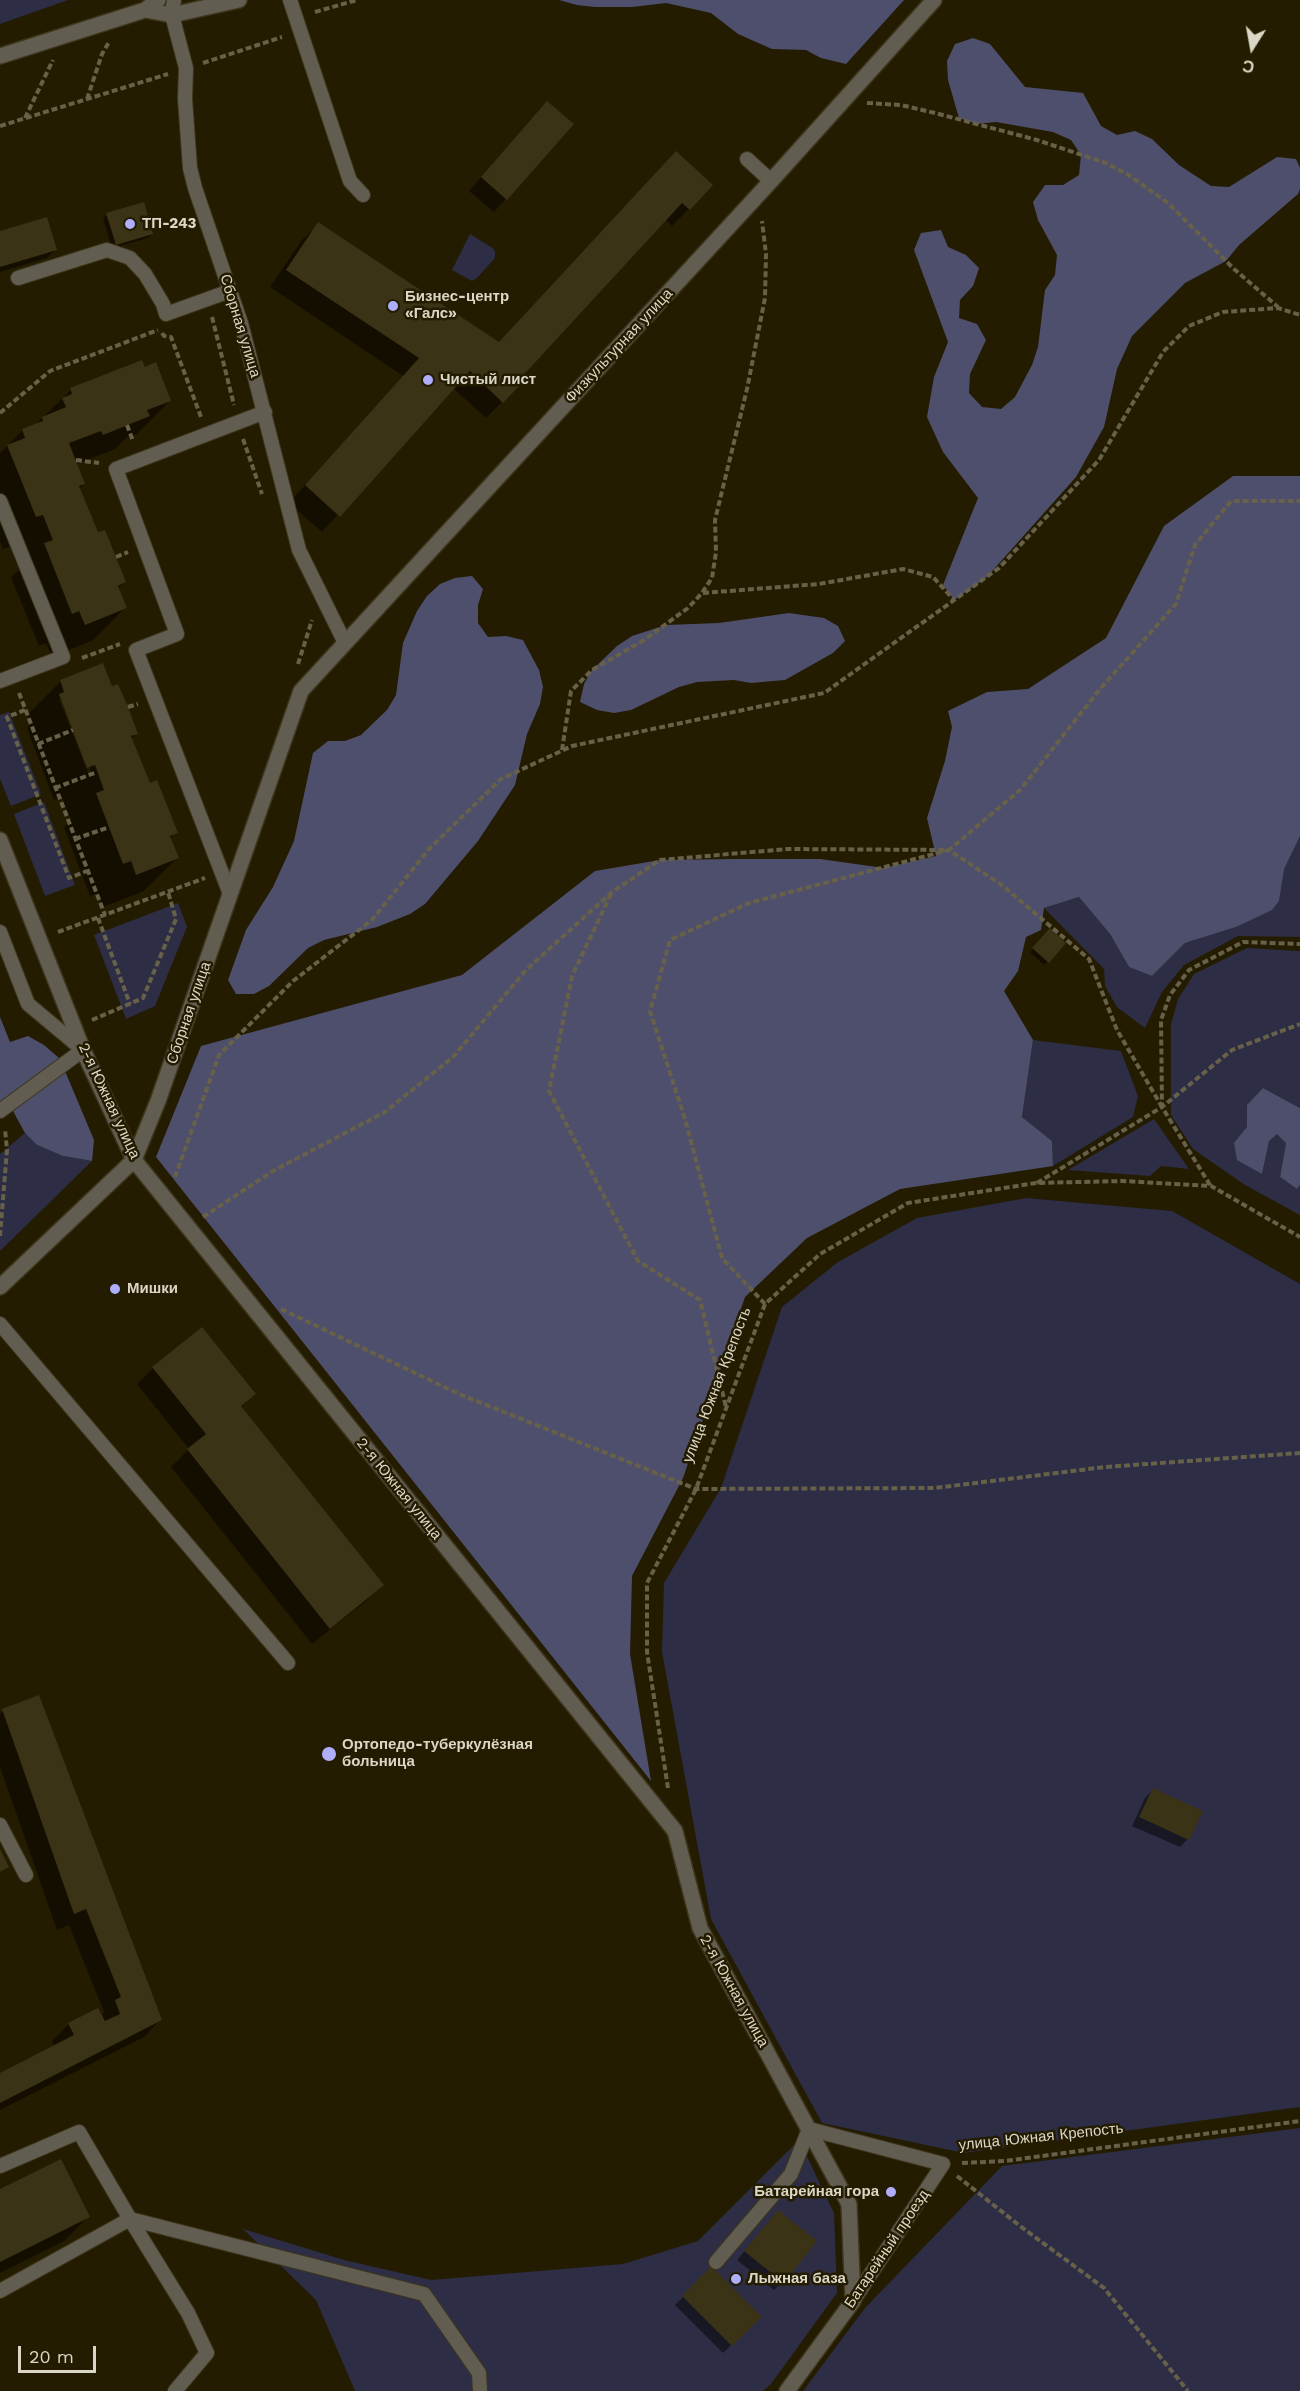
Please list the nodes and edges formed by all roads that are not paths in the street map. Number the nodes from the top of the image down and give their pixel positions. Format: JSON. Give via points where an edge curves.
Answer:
{"nodes":[{"id":1,"x":158,"y":0,"type":"edge"},
{"id":2,"x":239,"y":0,"type":"edge"},
{"id":3,"x":290,"y":0,"type":"edge"},
{"id":4,"x":934,"y":0,"type":"edge"},
{"id":5,"x":143,"y":5,"type":"edge"},
{"id":6,"x":173,"y":7,"type":"edge"},
{"id":7,"x":0,"y":56,"type":"edge"},
{"id":8,"x":747,"y":159,"type":"dead end"},
{"id":9,"x":771,"y":181,"type":"junction"},
{"id":10,"x":363,"y":195,"type":"dead end"},
{"id":11,"x":18,"y":278,"type":"dead end"},
{"id":12,"x":230,"y":291,"type":"junction"},
{"id":13,"x":264,"y":412,"type":"junction"},
{"id":14,"x":0,"y":501,"type":"edge"},
{"id":15,"x":345,"y":643,"type":"junction"},
{"id":16,"x":0,"y":681,"type":"edge"},
{"id":17,"x":301,"y":691,"type":"joint"},
{"id":18,"x":0,"y":840,"type":"edge"},
{"id":19,"x":230,"y":894,"type":"junction"},
{"id":20,"x":0,"y":932,"type":"edge"},
{"id":21,"x":83,"y":1050,"type":"junction"},
{"id":22,"x":2,"y":1110,"type":"edge"},
{"id":23,"x":134,"y":1160,"type":"junction"},
{"id":24,"x":0,"y":1287,"type":"edge"},
{"id":25,"x":0,"y":1324,"type":"edge"},
{"id":26,"x":288,"y":1663,"type":"dead end"},
{"id":27,"x":0,"y":1825,"type":"edge"},
{"id":28,"x":26,"y":1875,"type":"dead end"},
{"id":29,"x":809,"y":2129,"type":"junction"},
{"id":30,"x":943,"y":2164,"type":"joint"},
{"id":31,"x":0,"y":2166,"type":"edge"},
{"id":32,"x":130,"y":2219,"type":"junction"},
{"id":33,"x":716,"y":2262,"type":"dead end"},
{"id":34,"x":0,"y":2291,"type":"edge"},
{"id":35,"x":853,"y":2301,"type":"junction"},
{"id":36,"x":175,"y":2391,"type":"edge"},
{"id":37,"x":480,"y":2391,"type":"edge"},
{"id":38,"x":787,"y":2391,"type":"edge"}],
"edges":[{"from":1,"to":5,"type":"street"},
{"from":2,"to":6,"type":"street"},
{"from":3,"to":10,"type":"lane","via":[[350,181]]},
{"from":4,"to":9,"type":"street","name":"Физкультурная улица"},
{"from":5,"to":6,"type":"street"},
{"from":5,"to":7,"type":"street","via":[[122,18]]},
{"from":6,"to":12,"type":"lane","name":"Сборная улица","via":[[186,69],[190,168]]},
{"from":8,"to":9,"type":"lane"},
{"from":9,"to":15,"type":"street","name":"Физкультурная улица"},
{"from":11,"to":12,"type":"lane","via":[[107,250],[129,258],[137,266],[166,314]]},
{"from":12,"to":13,"type":"lane","name":"Сборная улица"},
{"from":13,"to":15,"type":"lane","name":"Сборная улица","via":[[298,550]]},
{"from":13,"to":19,"type":"lane","via":[[116,469],[177,634],[136,650]]},
{"from":14,"to":16,"type":"lane","via":[[63,657]]},
{"from":15,"to":17,"type":"street","name":"Физкультурная улица"},
{"from":17,"to":19,"type":"street","name":"Сборная улица"},
{"from":18,"to":21,"type":"street","name":"2-я Южная улица"},
{"from":19,"to":23,"type":"street","name":"Сборная улица"},
{"from":20,"to":21,"type":"lane","via":[[28,1004]]},
{"from":21,"to":22,"type":"lane"},
{"from":21,"to":23,"type":"street","name":"2-я Южная улица"},
{"from":23,"to":24,"type":"street","name":"Сборная улица"},
{"from":23,"to":29,"type":"street","name":"2-я Южная улица","via":[[675,1831],[700,1928]]},
{"from":25,"to":26,"type":"lane"},
{"from":27,"to":28,"type":"lane"},
{"from":29,"to":30,"type":"lane","name":"улица Южная Крепость"},
{"from":29,"to":33,"type":"lane","via":[[792,2174]]},
{"from":29,"to":35,"type":"street","name":"2-я Южная улица","via":[[849,2204]]},
{"from":30,"to":35,"type":"lane","name":"Батарейный проезд"},
{"from":31,"to":32,"type":"lane","via":[[80,2132]]},
{"from":32,"to":34,"type":"lane"},
{"from":32,"to":36,"type":"lane","via":[[188,2313],[207,2353]]},
{"from":32,"to":37,"type":"lane","via":[[424,2295],[479,2373]]},
{"from":35,"to":38,"type":"street","name":"Батарейный проезд"}]}
